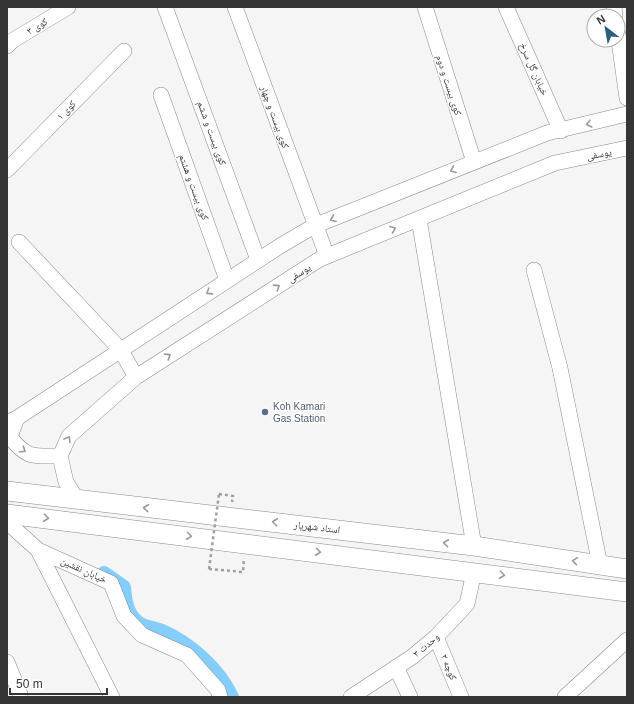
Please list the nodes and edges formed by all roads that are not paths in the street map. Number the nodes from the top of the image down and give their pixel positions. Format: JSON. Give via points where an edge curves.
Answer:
{"nodes":[{"id":1,"x":68,"y":7,"type":"edge"},
{"id":2,"x":165,"y":7,"type":"edge"},
{"id":3,"x":235,"y":7,"type":"edge"},
{"id":4,"x":424,"y":7,"type":"edge"},
{"id":5,"x":506,"y":7,"type":"edge"},
{"id":6,"x":9,"y":39,"type":"edge"},
{"id":7,"x":620,"y":48,"type":"edge"},
{"id":8,"x":124,"y":51,"type":"dead end"},
{"id":9,"x":161,"y":95,"type":"dead end"},
{"id":10,"x":627,"y":98,"type":"edge"},
{"id":11,"x":627,"y":114,"type":"edge"},
{"id":12,"x":561,"y":131,"type":"junction"},
{"id":13,"x":627,"y":148,"type":"edge"},
{"id":14,"x":474,"y":162,"type":"junction"},
{"id":15,"x":7,"y":170,"type":"edge"},
{"id":16,"x":419,"y":218,"type":"junction"},
{"id":17,"x":314,"y":226,"type":"junction"},
{"id":18,"x":19,"y":242,"type":"dead end"},
{"id":19,"x":327,"y":256,"type":"junction"},
{"id":20,"x":258,"y":260,"type":"junction"},
{"id":21,"x":534,"y":270,"type":"dead end"},
{"id":22,"x":226,"y":280,"type":"junction"},
{"id":23,"x":120,"y":349,"type":"junction"},
{"id":24,"x":136,"y":377,"type":"junction"},
{"id":25,"x":12,"y":420,"type":"edge"},
{"id":26,"x":60,"y":456,"type":"junction"},
{"id":27,"x":7,"y":491,"type":"edge"},
{"id":28,"x":77,"y":500,"type":"junction"},
{"id":29,"x":7,"y":514,"type":"edge"},
{"id":30,"x":7,"y":522,"type":"edge"},
{"id":31,"x":474,"y":546,"type":"junction"},
{"id":32,"x":38,"y":550,"type":"junction"},
{"id":33,"x":600,"y":565,"type":"junction"},
{"id":34,"x":627,"y":569,"type":"edge"},
{"id":35,"x":474,"y":572,"type":"junction"},
{"id":36,"x":627,"y":592,"type":"edge"},
{"id":37,"x":436,"y":637,"type":"junction"},
{"id":38,"x":627,"y":640,"type":"edge"},
{"id":39,"x":7,"y":662,"type":"edge"},
{"id":40,"x":396,"y":667,"type":"junction"},
{"id":41,"x":20,"y":694,"type":"dead end"},
{"id":42,"x":112,"y":697,"type":"edge"},
{"id":43,"x":220,"y":697,"type":"edge"},
{"id":44,"x":351,"y":697,"type":"edge"},
{"id":45,"x":410,"y":697,"type":"edge"},
{"id":46,"x":461,"y":697,"type":"edge"},
{"id":47,"x":565,"y":697,"type":"edge"}],
"edges":[{"from":1,"to":6,"type":"street","name":"کوی ۳"},
{"from":2,"to":20,"type":"street","name":"کوی بیست و ششم"},
{"from":3,"to":17,"type":"street","name":"کوی بیست و چهار"},
{"from":4,"to":14,"type":"street","name":"کوی بیست و دوم"},
{"from":5,"to":12,"type":"street","name":"خیابان گل سرخ"},
{"from":7,"to":10,"type":"street"},
{"from":8,"to":15,"type":"street","name":"کوی ۱"},
{"from":9,"to":22,"type":"street","name":"کوی بیست و هشتم"},
{"from":11,"to":12,"type":"street","one_way":true},
{"from":12,"to":14,"type":"street","via":[[547,133]]},
{"from":13,"to":16,"type":"street","name":"یوسفی","via":[[555,163]]},
{"from":14,"to":17,"type":"street","one_way":true},
{"from":19,"to":16,"type":"street","name":"یوسفی","one_way":true},
{"from":16,"to":31,"type":"street"},
{"from":17,"to":19,"type":"street","name":"کوی بیست و چهار"},
{"from":17,"to":20,"type":"street"},
{"from":18,"to":23,"type":"street"},
{"from":24,"to":19,"type":"street","name":"یوسفی","one_way":true},
{"from":20,"to":22,"type":"street"},
{"from":21,"to":33,"type":"street","via":[[560,368]]},
{"from":22,"to":23,"type":"street","one_way":true},
{"from":23,"to":24,"type":"street"},
{"from":23,"to":25,"type":"street"},
{"from":26,"to":24,"type":"street","name":"یوسفی","one_way":true,"via":[[69,436]]},
{"from":25,"to":26,"type":"street","one_way":true,"via":[[10,437],[20,450],[35,456]]},
{"from":26,"to":28,"type":"street","via":[[66,482]]},
{"from":27,"to":28,"type":"main road","name":"استاد شهریار"},
{"from":31,"to":28,"type":"main road","name":"استاد شهریار","one_way":true},
{"from":29,"to":35,"type":"main road","one_way":true},
{"from":30,"to":32,"type":"street"},
{"from":33,"to":31,"type":"main road","name":"استاد شهریار","one_way":true},
{"from":31,"to":35,"type":"main road"},
{"from":32,"to":42,"type":"street"},
{"from":32,"to":43,"type":"street","name":"خیابان نقشین","via":[[112,583],[124,616],[142,635],[187,655],[218,690]]},
{"from":33,"to":34,"type":"main road","name":"استاد شهریار"},
{"from":35,"to":36,"type":"main road","one_way":true},
{"from":35,"to":37,"type":"street","name":"وحدت ۳","via":[[467,604]]},
{"from":37,"to":40,"type":"street","name":"وحدت ۳"},
{"from":37,"to":46,"type":"street","name":"کوچه ۲"},
{"from":38,"to":47,"type":"street"},
{"from":39,"to":41,"type":"street"},
{"from":40,"to":44,"type":"street","name":"وحدت ۳"},
{"from":40,"to":45,"type":"street"}]}
